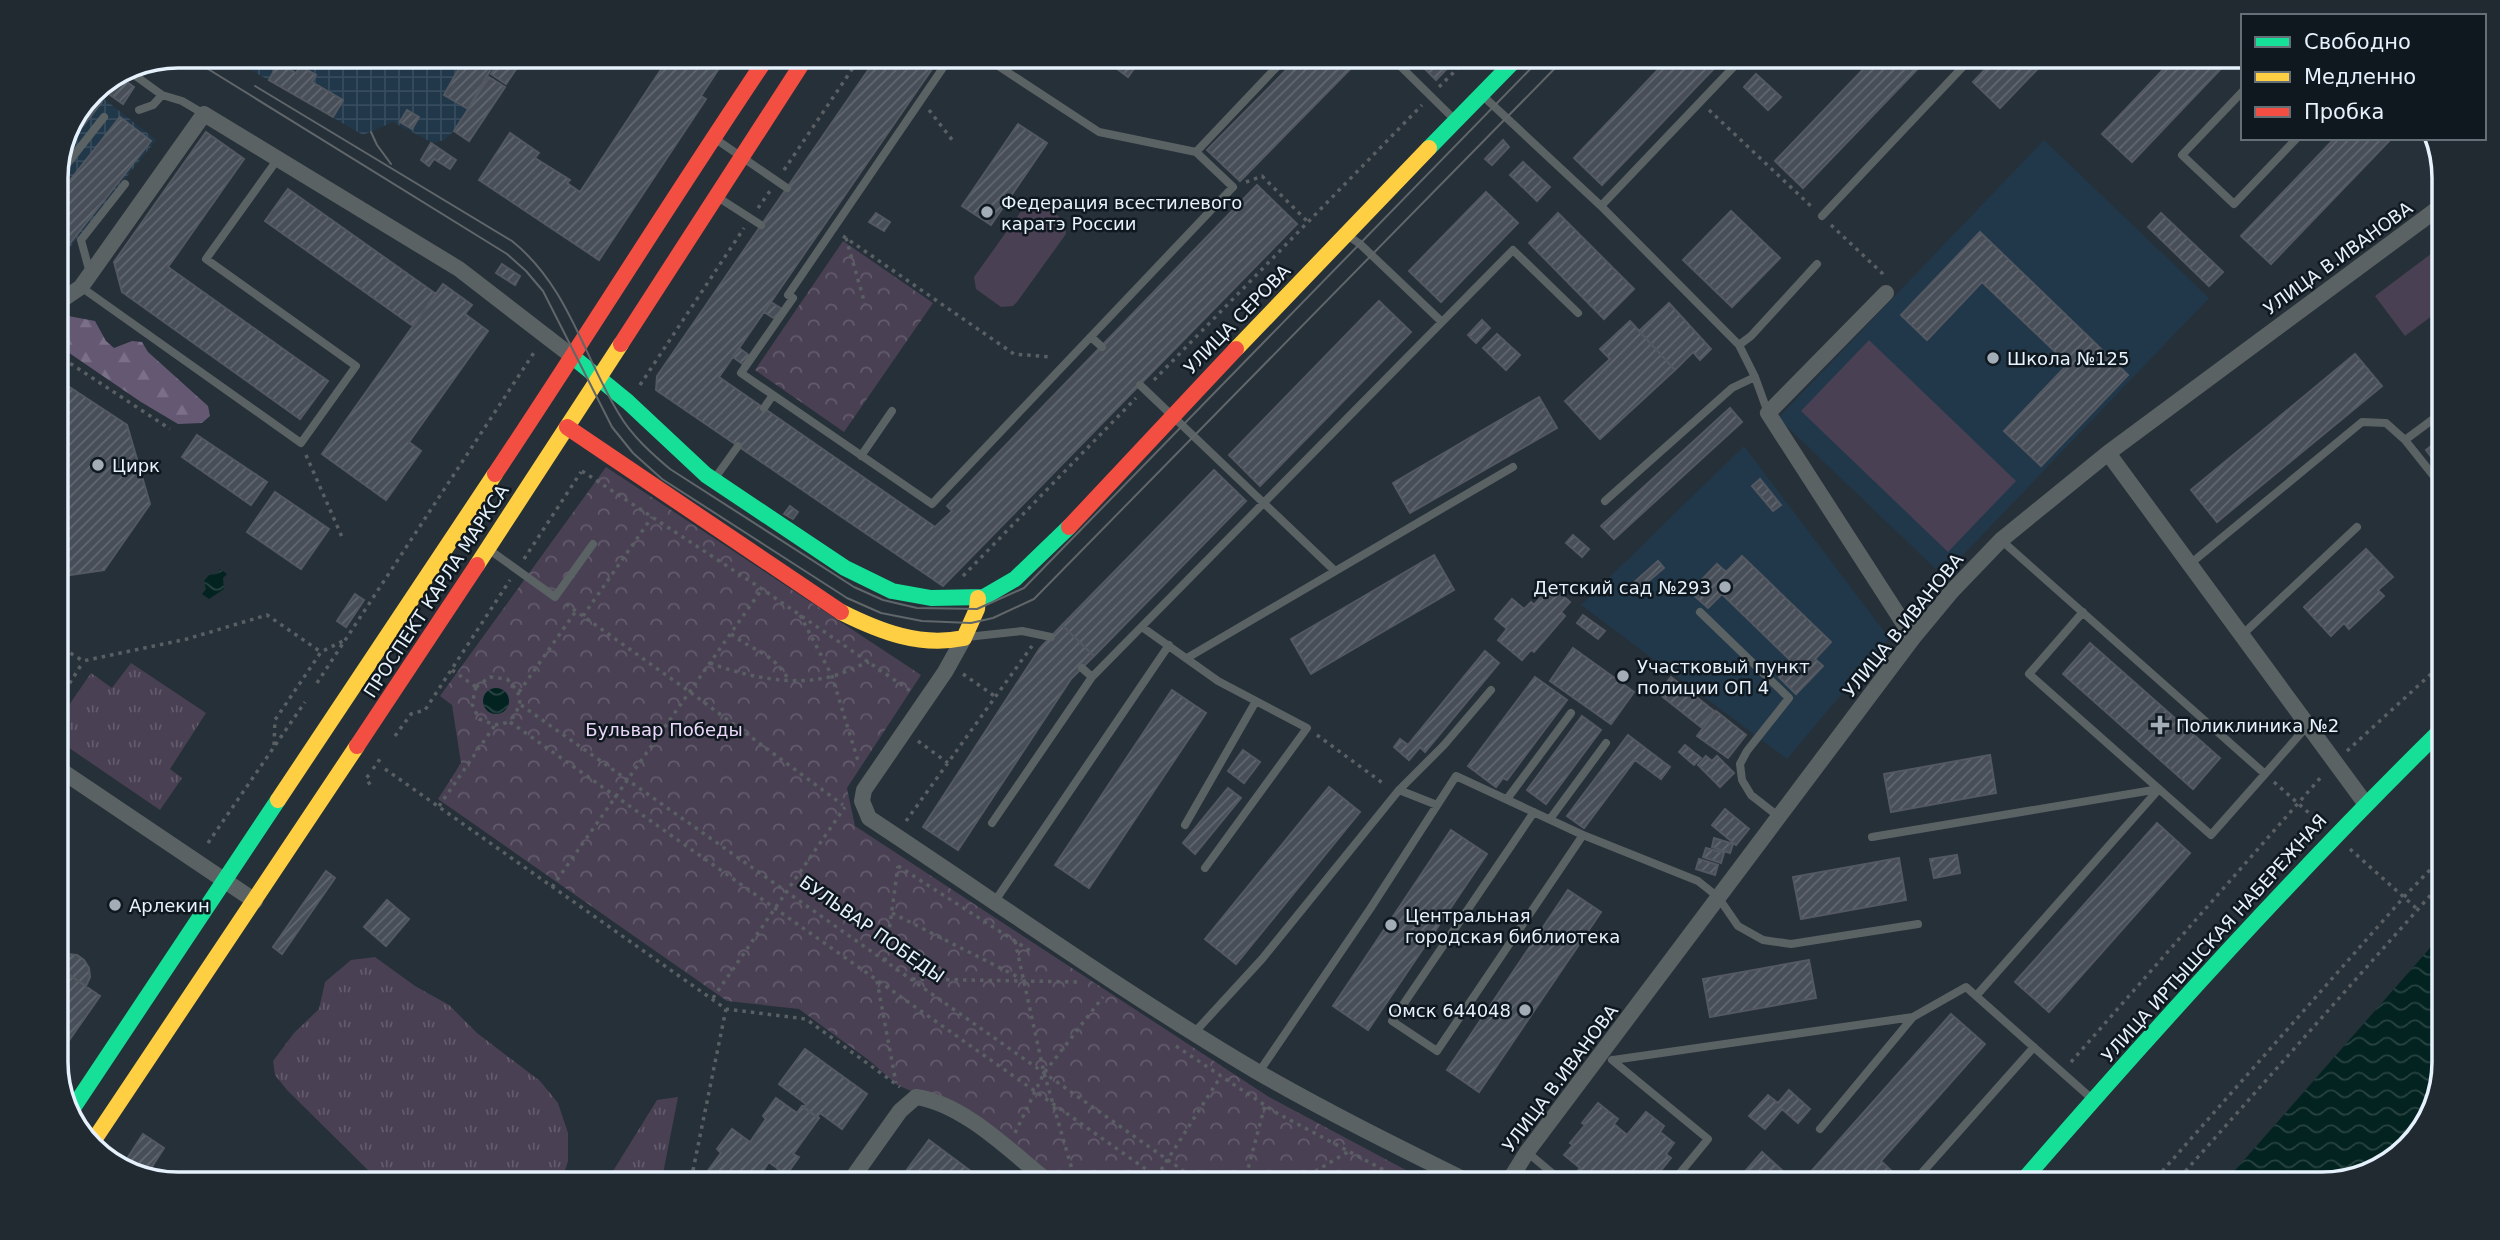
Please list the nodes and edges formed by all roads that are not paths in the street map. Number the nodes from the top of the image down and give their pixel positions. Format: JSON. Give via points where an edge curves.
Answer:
{"nodes":[{"id":1,"x":760,"y":68,"type":"edge"},
{"id":2,"x":799,"y":68,"type":"edge"},
{"id":3,"x":943,"y":68,"type":"edge"},
{"id":4,"x":1002,"y":68,"type":"edge"},
{"id":5,"x":1276,"y":68,"type":"edge"},
{"id":6,"x":1402,"y":68,"type":"edge"},
{"id":7,"x":1507,"y":68,"type":"edge"},
{"id":8,"x":1732,"y":68,"type":"edge"},
{"id":9,"x":1962,"y":68,"type":"edge"},
{"id":10,"x":137,"y":77,"type":"edge"},
{"id":11,"x":2241,"y":93,"type":"edge"},
{"id":12,"x":1481,"y":94,"type":"junction"},
{"id":13,"x":162,"y":95,"type":"junction"},
{"id":14,"x":139,"y":110,"type":"dead end"},
{"id":15,"x":204,"y":114,"type":"junction"},
{"id":16,"x":104,"y":117,"type":"dead end"},
{"id":17,"x":1455,"y":120,"type":"junction"},
{"id":18,"x":713,"y":137,"type":"junction"},
{"id":19,"x":2295,"y":140,"type":"edge"},
{"id":20,"x":1196,"y":152,"type":"junction"},
{"id":21,"x":740,"y":156,"type":"junction"},
{"id":22,"x":70,"y":160,"type":"edge"},
{"id":23,"x":277,"y":160,"type":"junction"},
{"id":24,"x":125,"y":184,"type":"dead end"},
{"id":25,"x":787,"y":188,"type":"dead end"},
{"id":26,"x":715,"y":195,"type":"junction"},
{"id":27,"x":1601,"y":206,"type":"junction"},
{"id":28,"x":2432,"y":213,"type":"edge"},
{"id":29,"x":1822,"y":216,"type":"road end"},
{"id":30,"x":761,"y":225,"type":"dead end"},
{"id":31,"x":1345,"y":234,"type":"junction"},
{"id":32,"x":1817,"y":264,"type":"dead end"},
{"id":33,"x":86,"y":280,"type":"junction"},
{"id":34,"x":1886,"y":293,"type":"road end"},
{"id":35,"x":68,"y":294,"type":"edge"},
{"id":36,"x":1577,"y":313,"type":"dead end"},
{"id":37,"x":1442,"y":322,"type":"junction"},
{"id":38,"x":1091,"y":337,"type":"junction"},
{"id":39,"x":1739,"y":345,"type":"junction"},
{"id":40,"x":1102,"y":347,"type":"dead end"},
{"id":41,"x":573,"y":357,"type":"junction"},
{"id":42,"x":1755,"y":377,"type":"junction"},
{"id":43,"x":600,"y":378,"type":"junction"},
{"id":44,"x":1142,"y":387,"type":"road end"},
{"id":45,"x":773,"y":395,"type":"junction"},
{"id":46,"x":764,"y":408,"type":"dead end"},
{"id":47,"x":892,"y":411,"type":"dead end"},
{"id":48,"x":1768,"y":413,"type":"junction"},
{"id":49,"x":1172,"y":415,"type":"junction"},
{"id":50,"x":2432,"y":420,"type":"edge"},
{"id":51,"x":567,"y":427,"type":"junction"},
{"id":52,"x":2404,"y":440,"type":"junction"},
{"id":53,"x":738,"y":446,"type":"dead end"},
{"id":54,"x":2108,"y":453,"type":"junction"},
{"id":55,"x":862,"y":456,"type":"junction"},
{"id":56,"x":1513,"y":467,"type":"dead end"},
{"id":57,"x":2432,"y":474,"type":"edge"},
{"id":58,"x":714,"y":481,"type":"junction"},
{"id":59,"x":1605,"y":501,"type":"dead end"},
{"id":60,"x":1265,"y":502,"type":"junction"},
{"id":61,"x":2357,"y":527,"type":"dead end"},
{"id":62,"x":2001,"y":540,"type":"junction"},
{"id":63,"x":593,"y":544,"type":"dead end"},
{"id":64,"x":487,"y":548,"type":"junction"},
{"id":65,"x":2190,"y":564,"type":"junction"},
{"id":66,"x":1335,"y":571,"type":"junction"},
{"id":67,"x":978,"y":598,"type":"junction"},
{"id":68,"x":1700,"y":612,"type":"dead end"},
{"id":69,"x":2083,"y":612,"type":"junction"},
{"id":70,"x":1142,"y":627,"type":"junction"},
{"id":71,"x":2242,"y":635,"type":"junction"},
{"id":72,"x":1051,"y":637,"type":"dead end"},
{"id":73,"x":964,"y":638,"type":"junction"},
{"id":74,"x":1913,"y":638,"type":"junction"},
{"id":75,"x":1169,"y":645,"type":"junction"},
{"id":76,"x":1187,"y":658,"type":"junction"},
{"id":77,"x":1082,"y":668,"type":"dead end"},
{"id":78,"x":1092,"y":677,"type":"junction"},
{"id":79,"x":1491,"y":690,"type":"dead end"},
{"id":80,"x":1256,"y":701,"type":"junction"},
{"id":81,"x":1571,"y":713,"type":"dead end"},
{"id":82,"x":2308,"y":725,"type":"junction"},
{"id":83,"x":2432,"y":739,"type":"edge"},
{"id":84,"x":1606,"y":743,"type":"dead end"},
{"id":85,"x":2265,"y":774,"type":"junction"},
{"id":86,"x":68,"y":775,"type":"edge"},
{"id":87,"x":2159,"y":789,"type":"junction"},
{"id":88,"x":1399,"y":790,"type":"junction"},
{"id":89,"x":1507,"y":799,"type":"junction"},
{"id":90,"x":2365,"y":803,"type":"junction"},
{"id":91,"x":1437,"y":805,"type":"junction"},
{"id":92,"x":1534,"y":812,"type":"junction"},
{"id":93,"x":1778,"y":816,"type":"junction"},
{"id":94,"x":1550,"y":819,"type":"junction"},
{"id":95,"x":992,"y":823,"type":"dead end"},
{"id":96,"x":1185,"y":825,"type":"dead end"},
{"id":97,"x":1583,"y":835,"type":"junction"},
{"id":98,"x":1872,"y":837,"type":"dead end"},
{"id":99,"x":1205,"y":868,"type":"dead end"},
{"id":100,"x":226,"y":881,"type":"junction"},
{"id":101,"x":1718,"y":897,"type":"junction"},
{"id":102,"x":255,"y":901,"type":"junction"},
{"id":103,"x":995,"y":901,"type":"junction"},
{"id":104,"x":1917,"y":924,"type":"dead end"},
{"id":105,"x":1976,"y":996,"type":"junction"},
{"id":106,"x":1913,"y":1017,"type":"junction"},
{"id":107,"x":1194,"y":1033,"type":"junction"},
{"id":108,"x":2034,"y":1047,"type":"junction"},
{"id":109,"x":1608,"y":1056,"type":"junction"},
{"id":110,"x":1259,"y":1072,"type":"junction"},
{"id":111,"x":2093,"y":1100,"type":"junction"},
{"id":112,"x":77,"y":1103,"type":"edge"},
{"id":113,"x":1819,"y":1129,"type":"dead end"},
{"id":114,"x":97,"y":1135,"type":"edge"},
{"id":115,"x":1527,"y":1152,"type":"junction"},
{"id":116,"x":857,"y":1172,"type":"edge"},
{"id":117,"x":1036,"y":1172,"type":"edge"},
{"id":118,"x":1449,"y":1172,"type":"edge"},
{"id":119,"x":1514,"y":1172,"type":"edge"},
{"id":120,"x":1551,"y":1172,"type":"edge"},
{"id":121,"x":1681,"y":1172,"type":"edge"},
{"id":122,"x":1923,"y":1172,"type":"edge"},
{"id":123,"x":2030,"y":1172,"type":"edge"}],
"edges":[{"from":1,"to":18,"type":"main road","name":"ПРОСПЕКТ КАРЛА МАРКСА"},
{"from":2,"to":21,"type":"main road","name":"ПРОСПЕКТ КАРЛА МАРКСА"},
{"from":3,"to":45,"type":"lane","via":[[808,257],[788,295],[793,298],[741,373]]},
{"from":4,"to":20,"type":"lane","via":[[1099,132]]},
{"from":5,"to":20,"type":"lane"},
{"from":6,"to":17,"type":"lane"},
{"from":7,"to":12,"type":"main road","name":"УЛИЦА СЕРОВА"},
{"from":8,"to":27,"type":"lane"},
{"from":9,"to":29,"type":"lane"},
{"from":10,"to":13,"type":"lane"},
{"from":11,"to":19,"type":"lane","via":[[2182,155],[2234,204]]},
{"from":12,"to":17,"type":"main road","name":"УЛИЦА СЕРОВА"},
{"from":12,"to":27,"type":"lane"},
{"from":13,"to":14,"type":"lane","via":[[153,106]]},
{"from":13,"to":15,"type":"lane"},
{"from":15,"to":23,"type":"street"},
{"from":15,"to":33,"type":"street"},
{"from":16,"to":22,"type":"lane"},
{"from":17,"to":31,"type":"main road","name":"УЛИЦА СЕРОВА"},
{"from":18,"to":21,"type":"lane"},
{"from":18,"to":41,"type":"main road","name":"ПРОСПЕКТ КАРЛА МАРКСА"},
{"from":20,"to":38,"type":"lane","via":[[1233,187]]},
{"from":21,"to":25,"type":"lane"},
{"from":21,"to":26,"type":"main road","name":"ПРОСПЕКТ КАРЛА МАРКСА"},
{"from":23,"to":33,"type":"lane","via":[[206,259],[356,366],[301,443]]},
{"from":23,"to":41,"type":"street","via":[[459,269]]},
{"from":24,"to":33,"type":"lane","via":[[81,240]]},
{"from":26,"to":30,"type":"lane"},
{"from":26,"to":43,"type":"main road","name":"ПРОСПЕКТ КАРЛА МАРКСА"},
{"from":27,"to":39,"type":"lane"},
{"from":28,"to":54,"type":"street","name":"УЛИЦА В.ИВАНОВА"},
{"from":31,"to":37,"type":"lane"},
{"from":31,"to":49,"type":"main road","name":"УЛИЦА СЕРОВА"},
{"from":32,"to":39,"type":"lane"},
{"from":33,"to":35,"type":"street"},
{"from":34,"to":48,"type":"street"},
{"from":36,"to":37,"type":"lane","via":[[1513,250]]},
{"from":37,"to":60,"type":"lane"},
{"from":38,"to":40,"type":"lane"},
{"from":38,"to":55,"type":"lane","via":[[932,504]]},
{"from":39,"to":42,"type":"lane"},
{"from":41,"to":43,"type":"main road"},
{"from":41,"to":100,"type":"main road","name":"ПРОСПЕКТ КАРЛА МАРКСА"},
{"from":42,"to":48,"type":"lane"},
{"from":42,"to":59,"type":"lane","via":[[1732,388]]},
{"from":43,"to":51,"type":"main road","name":"ПРОСПЕКТ КАРЛА МАРКСА"},
{"from":43,"to":58,"type":"main road"},
{"from":44,"to":49,"type":"lane"},
{"from":45,"to":46,"type":"lane"},
{"from":45,"to":55,"type":"lane"},
{"from":47,"to":55,"type":"lane"},
{"from":48,"to":74,"type":"street"},
{"from":49,"to":60,"type":"lane"},
{"from":49,"to":67,"type":"main road","name":"УЛИЦА СЕРОВА","via":[[1015,579]]},
{"from":50,"to":52,"type":"lane"},
{"from":51,"to":64,"type":"main road","name":"ПРОСПЕКТ КАРЛА МАРКСА"},
{"from":51,"to":73,"type":"main road","via":[[833,608],[907,638],[936,643]]},
{"from":52,"to":57,"type":"lane"},
{"from":52,"to":65,"type":"lane","via":[[2386,423],[2362,422]]},
{"from":53,"to":58,"type":"lane"},
{"from":54,"to":62,"type":"street","name":"УЛИЦА В.ИВАНОВА"},
{"from":54,"to":65,"type":"street"},
{"from":56,"to":66,"type":"lane"},
{"from":58,"to":67,"type":"main road","via":[[845,568],[892,591],[931,598]]},
{"from":60,"to":66,"type":"lane"},
{"from":60,"to":70,"type":"lane"},
{"from":61,"to":71,"type":"lane"},
{"from":62,"to":69,"type":"lane"},
{"from":62,"to":74,"type":"street","name":"УЛИЦА В.ИВАНОВА"},
{"from":63,"to":64,"type":"lane","via":[[555,597]]},
{"from":64,"to":102,"type":"main road","name":"ПРОСПЕКТ КАРЛА МАРКСА"},
{"from":65,"to":71,"type":"street"},
{"from":66,"to":76,"type":"lane"},
{"from":67,"to":73,"type":"main road"},
{"from":68,"to":93,"type":"lane","via":[[1789,698],[1740,764],[1751,795]]},
{"from":69,"to":85,"type":"lane"},
{"from":69,"to":87,"type":"lane","via":[[2029,674]]},
{"from":70,"to":75,"type":"lane"},
{"from":70,"to":78,"type":"lane"},
{"from":71,"to":82,"type":"street"},
{"from":72,"to":73,"type":"lane","via":[[1023,631]]},
{"from":73,"to":103,"type":"street","via":[[864,790],[862,801],[869,818]]},
{"from":74,"to":93,"type":"street","name":"УЛИЦА В.ИВАНОВА"},
{"from":75,"to":76,"type":"lane"},
{"from":75,"to":103,"type":"lane"},
{"from":76,"to":80,"type":"lane"},
{"from":77,"to":78,"type":"lane"},
{"from":78,"to":95,"type":"lane"},
{"from":79,"to":88,"type":"lane"},
{"from":80,"to":96,"type":"lane"},
{"from":80,"to":99,"type":"lane","via":[[1307,728]]},
{"from":81,"to":89,"type":"lane"},
{"from":82,"to":85,"type":"lane"},
{"from":82,"to":90,"type":"street"},
{"from":83,"to":90,"type":"main road","name":"УЛИЦА ИРТЫШСКАЯ НАБЕРЕЖНАЯ"},
{"from":84,"to":94,"type":"lane"},
{"from":85,"to":87,"type":"lane","via":[[2211,835]]},
{"from":86,"to":100,"type":"street"},
{"from":87,"to":98,"type":"lane"},
{"from":87,"to":105,"type":"lane"},
{"from":88,"to":91,"type":"lane"},
{"from":88,"to":107,"type":"lane","via":[[1262,959]]},
{"from":89,"to":91,"type":"lane","via":[[1456,776]]},
{"from":89,"to":92,"type":"lane"},
{"from":90,"to":111,"type":"main road","name":"УЛИЦА ИРТЫШСКАЯ НАБЕРЕЖНАЯ","via":[[2224,951]]},
{"from":91,"to":110,"type":"lane"},
{"from":92,"to":94,"type":"lane"},
{"from":92,"to":97,"type":"lane","via":[[1392,1021],[1437,1051]]},
{"from":93,"to":101,"type":"street","name":"УЛИЦА В.ИВАНОВА"},
{"from":94,"to":97,"type":"lane"},
{"from":97,"to":101,"type":"lane","via":[[1698,881]]},
{"from":100,"to":102,"type":"street"},
{"from":100,"to":112,"type":"main road","name":"ПРОСПЕКТ КАРЛА МАРКСА"},
{"from":101,"to":104,"type":"lane","via":[[1738,926],[1763,940],[1791,944]]},
{"from":101,"to":109,"type":"street","name":"УЛИЦА В.ИВАНОВА"},
{"from":102,"to":114,"type":"main road","name":"ПРОСПЕКТ КАРЛА МАРКСА"},
{"from":103,"to":107,"type":"street"},
{"from":105,"to":106,"type":"lane","via":[[1966,987]]},
{"from":105,"to":108,"type":"lane"},
{"from":106,"to":109,"type":"lane"},
{"from":106,"to":113,"type":"lane"},
{"from":107,"to":110,"type":"street"},
{"from":108,"to":111,"type":"lane"},
{"from":108,"to":122,"type":"lane"},
{"from":109,"to":115,"type":"street","name":"УЛИЦА В.ИВАНОВА"},
{"from":109,"to":121,"type":"lane","via":[[1708,1139]]},
{"from":110,"to":118,"type":"street"},
{"from":111,"to":123,"type":"main road","name":"УЛИЦА ИРТЫШСКАЯ НАБЕРЕЖНАЯ"},
{"from":115,"to":119,"type":"street","name":"УЛИЦА В.ИВАНОВА"},
{"from":115,"to":120,"type":"lane"},
{"from":116,"to":117,"type":"street","via":[[916,1097],[951,1108]]}]}
